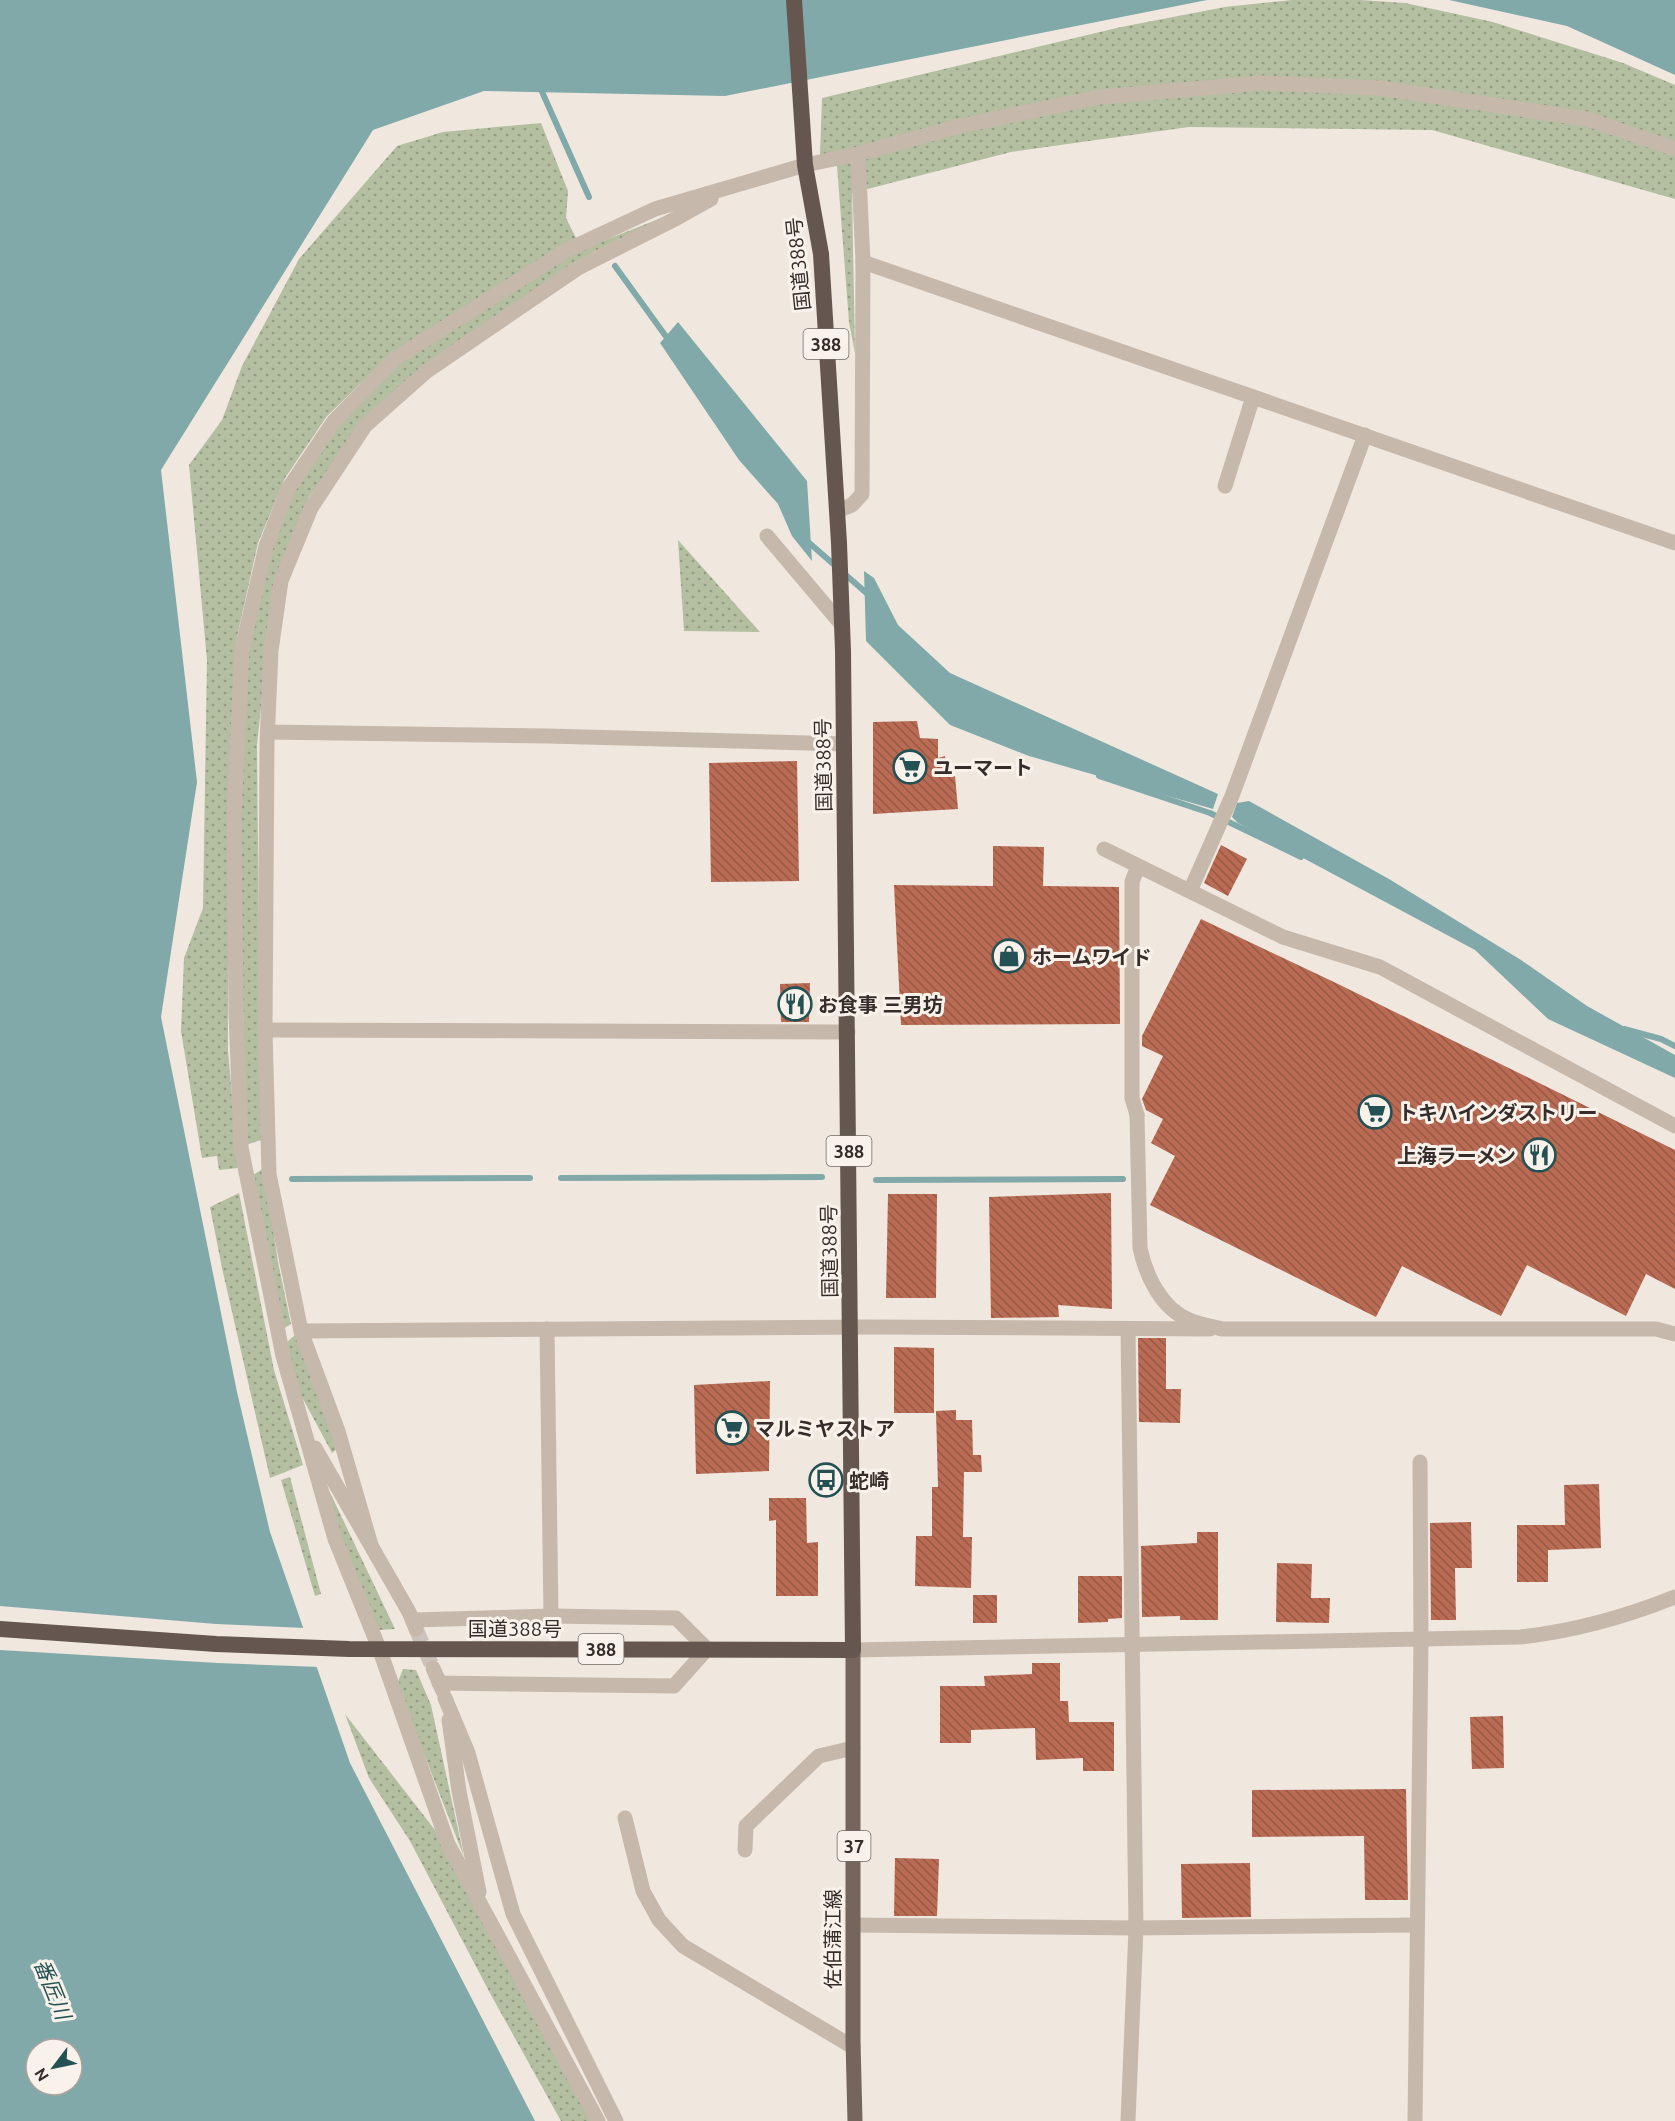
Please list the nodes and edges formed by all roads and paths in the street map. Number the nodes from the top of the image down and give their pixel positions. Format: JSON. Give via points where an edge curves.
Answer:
{"nodes":[{"id":1,"x":794,"y":0,"type":"edge"},
{"id":2,"x":1675,"y":149,"type":"edge"},
{"id":3,"x":858,"y":154,"type":"junction"},
{"id":4,"x":805,"y":165,"type":"junction"},
{"id":5,"x":734,"y":186,"type":"junction"},
{"id":6,"x":863,"y":262,"type":"junction"},
{"id":7,"x":1254,"y":397,"type":"junction"},
{"id":8,"x":1365,"y":435,"type":"junction"},
{"id":9,"x":1225,"y":486,"type":"dead end"},
{"id":10,"x":837,"y":511,"type":"junction"},
{"id":11,"x":767,"y":536,"type":"dead end"},
{"id":12,"x":1675,"y":543,"type":"edge"},
{"id":13,"x":842,"y":625,"type":"junction"},
{"id":14,"x":268,"y":732,"type":"junction"},
{"id":15,"x":844,"y":744,"type":"junction"},
{"id":16,"x":1104,"y":849,"type":"dead end"},
{"id":17,"x":1138,"y":866,"type":"junction"},
{"id":18,"x":1190,"y":891,"type":"junction"},
{"id":19,"x":265,"y":1030,"type":"junction"},
{"id":20,"x":848,"y":1032,"type":"junction"},
{"id":21,"x":1675,"y":1126,"type":"edge"},
{"id":22,"x":851,"y":1328,"type":"junction"},
{"id":23,"x":547,"y":1329,"type":"junction"},
{"id":24,"x":1128,"y":1329,"type":"junction"},
{"id":25,"x":1222,"y":1329,"type":"junction"},
{"id":26,"x":301,"y":1331,"type":"junction"},
{"id":27,"x":1675,"y":1334,"type":"edge"},
{"id":28,"x":303,"y":1427,"type":"junction"},
{"id":29,"x":1420,"y":1462,"type":"dead end"},
{"id":30,"x":371,"y":1545,"type":"junction"},
{"id":31,"x":1675,"y":1597,"type":"edge"},
{"id":32,"x":551,"y":1616,"type":"junction"},
{"id":33,"x":0,"y":1629,"type":"edge"},
{"id":34,"x":1421,"y":1641,"type":"junction"},
{"id":35,"x":1134,"y":1644,"type":"junction"},
{"id":36,"x":378,"y":1648,"type":"junction"},
{"id":37,"x":706,"y":1649,"type":"junction"},
{"id":38,"x":853,"y":1650,"type":"junction"},
{"id":39,"x":432,"y":1668,"type":"tunnel mouth"},
{"id":40,"x":439,"y":1683,"type":"junction"},
{"id":41,"x":446,"y":1698,"type":"junction"},
{"id":42,"x":854,"y":1748,"type":"junction"},
{"id":43,"x":625,"y":1818,"type":"dead end"},
{"id":44,"x":745,"y":1850,"type":"dead end"},
{"id":45,"x":481,"y":1906,"type":"junction"},
{"id":46,"x":854,"y":1925,"type":"junction"},
{"id":47,"x":1416,"y":1925,"type":"junction"},
{"id":48,"x":1136,"y":1928,"type":"junction"},
{"id":49,"x":854,"y":2048,"type":"junction"},
{"id":50,"x":598,"y":2121,"type":"edge"},
{"id":51,"x":616,"y":2121,"type":"edge"},
{"id":52,"x":855,"y":2121,"type":"edge"},
{"id":53,"x":1128,"y":2121,"type":"edge"},
{"id":54,"x":1415,"y":2121,"type":"edge"}],
"edges":[{"from":1,"to":4,"type":"highway","name":"国道388号","number":"388"},
{"from":2,"to":3,"type":"street","via":[[1587,119],[1380,88],[1262,83],[1100,97],[960,126]]},
{"from":3,"to":4,"type":"street"},
{"from":3,"to":6,"type":"street"},
{"from":4,"to":5,"type":"street"},
{"from":4,"to":10,"type":"highway","name":"国道388号","number":"388","via":[[821,254]]},
{"from":5,"to":14,"type":"street","via":[[578,268],[427,371],[365,426],[311,508],[281,581],[271,651]]},
{"from":5,"to":28,"type":"street","via":[[655,209],[567,250],[396,358],[334,421],[288,489],[266,546],[242,649],[234,815],[236,1013],[242,1147],[284,1356]]},
{"from":6,"to":7,"type":"street"},
{"from":6,"to":10,"type":"street","via":[[862,494],[852,505]]},
{"from":7,"to":8,"type":"street"},
{"from":7,"to":9,"type":"street"},
{"from":8,"to":12,"type":"street"},
{"from":8,"to":18,"type":"street","via":[[1232,796]]},
{"from":10,"to":13,"type":"highway","name":"国道388号","number":"388"},
{"from":11,"to":13,"type":"street"},
{"from":13,"to":15,"type":"highway","name":"国道388号","number":"388"},
{"from":14,"to":15,"type":"street"},
{"from":14,"to":19,"type":"street"},
{"from":15,"to":20,"type":"highway","name":"国道388号","number":"388"},
{"from":16,"to":17,"type":"street"},
{"from":17,"to":18,"type":"street"},
{"from":17,"to":25,"type":"street","via":[[1132,882],[1132,1098],[1137,1115],[1140,1248],[1152,1284],[1174,1311],[1187,1320]]},
{"from":18,"to":21,"type":"street","via":[[1283,937],[1380,967]]},
{"from":19,"to":20,"type":"street"},
{"from":19,"to":26,"type":"street","via":[[269,1174]]},
{"from":20,"to":22,"type":"highway","name":"国道388号","number":"388"},
{"from":22,"to":23,"type":"street"},
{"from":22,"to":24,"type":"street"},
{"from":22,"to":38,"type":"highway","name":"国道388号","number":"388"},
{"from":23,"to":26,"type":"street"},
{"from":23,"to":32,"type":"street"},
{"from":24,"to":25,"type":"street"},
{"from":24,"to":35,"type":"street"},
{"from":25,"to":27,"type":"street","via":[[1656,1329]]},
{"from":26,"to":30,"type":"street","via":[[338,1431]]},
{"from":28,"to":30,"type":"street"},
{"from":28,"to":36,"type":"street","via":[[335,1539]]},
{"from":29,"to":34,"type":"street"},
{"from":30,"to":32,"type":"street","via":[[414,1624]]},
{"from":31,"to":34,"type":"street","via":[[1616,1618],[1556,1633]]},
{"from":32,"to":37,"type":"street","via":[[676,1618]]},
{"from":33,"to":36,"type":"highway","name":"国道388号","number":"388","via":[[216,1644]]},
{"from":34,"to":35,"type":"street"},
{"from":34,"to":47,"type":"street"},
{"from":35,"to":38,"type":"street"},
{"from":35,"to":48,"type":"street","via":[[1131,1656]]},
{"from":36,"to":37,"type":"highway","name":"国道388号","number":"388"},
{"from":36,"to":45,"type":"street","via":[[448,1844]]},
{"from":37,"to":38,"type":"highway","name":"国道388号","number":"388"},
{"from":37,"to":40,"type":"street","via":[[674,1686]]},
{"from":38,"to":42,"type":"main road","name":"佐伯蒲江線","number":"37"},
{"from":39,"to":40,"type":"street"},
{"from":40,"to":41,"type":"street"},
{"from":41,"to":45,"type":"street"},
{"from":41,"to":51,"type":"street","via":[[468,1753],[513,1914]]},
{"from":42,"to":44,"type":"street","via":[[819,1756],[746,1826]]},
{"from":42,"to":46,"type":"main road","name":"佐伯蒲江線","number":"37"},
{"from":43,"to":49,"type":"street","via":[[643,1891],[659,1920],[683,1946]]},
{"from":45,"to":50,"type":"street"},
{"from":46,"to":48,"type":"street"},
{"from":46,"to":49,"type":"main road","name":"佐伯蒲江線","number":"37"},
{"from":47,"to":48,"type":"street"},
{"from":47,"to":54,"type":"street"},
{"from":48,"to":53,"type":"street"},
{"from":49,"to":52,"type":"main road","name":"佐伯蒲江線","number":"37"}]}
